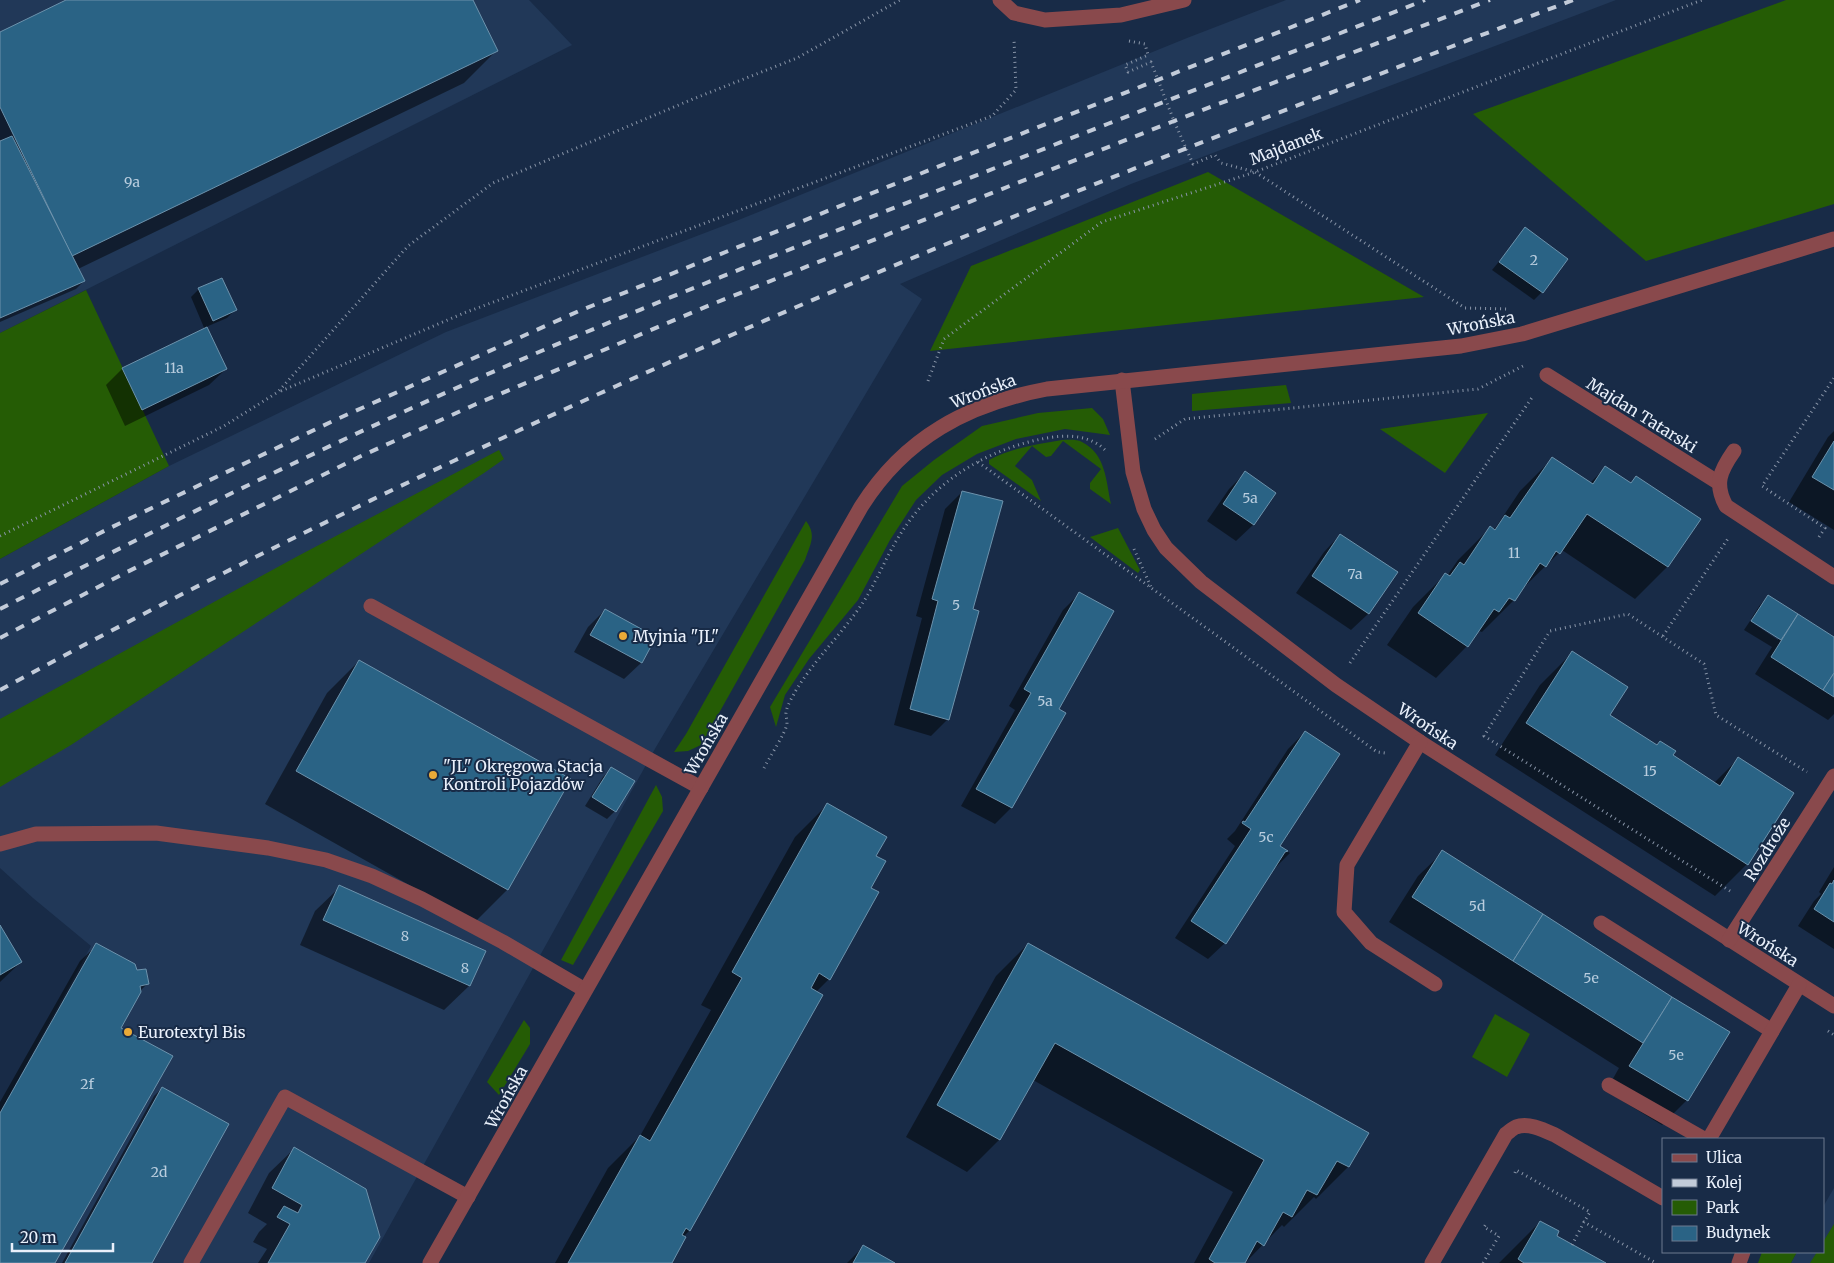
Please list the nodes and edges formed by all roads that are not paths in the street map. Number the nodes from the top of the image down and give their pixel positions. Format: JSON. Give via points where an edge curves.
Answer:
{"nodes":[{"id":1,"x":1000,"y":0,"type":"edge"},
{"id":2,"x":1184,"y":0,"type":"edge"},
{"id":3,"x":1834,"y":239,"type":"edge"},
{"id":4,"x":1547,"y":375,"type":"road end"},
{"id":5,"x":1122,"y":380,"type":"junction"},
{"id":6,"x":1734,"y":451,"type":"dead end"},
{"id":7,"x":1719,"y":483,"type":"junction"},
{"id":8,"x":1834,"y":577,"type":"edge"},
{"id":9,"x":371,"y":606,"type":"dead end"},
{"id":10,"x":1420,"y":742,"type":"junction"},
{"id":11,"x":1831,"y":781,"type":"edge"},
{"id":12,"x":701,"y":788,"type":"junction"},
{"id":13,"x":0,"y":844,"type":"edge"},
{"id":14,"x":1601,"y":923,"type":"dead end"},
{"id":15,"x":1729,"y":940,"type":"junction"},
{"id":16,"x":1435,"y":984,"type":"dead end"},
{"id":17,"x":1799,"y":984,"type":"junction"},
{"id":18,"x":585,"y":990,"type":"junction"},
{"id":19,"x":1834,"y":1006,"type":"edge"},
{"id":20,"x":1772,"y":1031,"type":"junction"},
{"id":21,"x":1609,"y":1085,"type":"dead end"},
{"id":22,"x":1702,"y":1138,"type":"edge"},
{"id":23,"x":1710,"y":1138,"type":"edge"},
{"id":24,"x":468,"y":1196,"type":"junction"},
{"id":25,"x":1662,"y":1197,"type":"edge"},
{"id":26,"x":191,"y":1263,"type":"edge"},
{"id":27,"x":430,"y":1263,"type":"edge"},
{"id":28,"x":1432,"y":1263,"type":"edge"}],
"edges":[{"from":1,"to":2,"type":"street","via":[[1014,13],[1045,20],[1121,15]]},
{"from":3,"to":5,"type":"street","name":"Wrońska","via":[[1522,334],[1461,346]]},
{"from":4,"to":7,"type":"street","name":"Majdan Tatarski"},
{"from":5,"to":10,"type":"street","name":"Wrońska","via":[[1136,486],[1154,530],[1166,548],[1201,582],[1336,685]]},
{"from":5,"to":12,"type":"street","name":"Wrońska","via":[[1047,388],[1016,395],[945,424],[901,456],[883,474],[861,507]]},
{"from":6,"to":7,"type":"street","via":[[1726,462]]},
{"from":7,"to":8,"type":"street","via":[[1726,506]]},
{"from":9,"to":12,"type":"street"},
{"from":10,"to":15,"type":"street","name":"Wrońska"},
{"from":10,"to":16,"type":"street","via":[[1347,865],[1344,912],[1371,943]]},
{"from":11,"to":15,"type":"street","name":"Rozdroże"},
{"from":12,"to":18,"type":"street","name":"Wrońska"},
{"from":13,"to":18,"type":"street","via":[[36,834],[156,833],[268,848],[326,860],[422,899]]},
{"from":14,"to":20,"type":"street"},
{"from":15,"to":17,"type":"street","name":"Wrońska"},
{"from":17,"to":19,"type":"street","name":"Wrońska"},
{"from":17,"to":20,"type":"street"},
{"from":18,"to":24,"type":"street","name":"Wrońska"},
{"from":20,"to":23,"type":"street"},
{"from":21,"to":22,"type":"street"},
{"from":24,"to":26,"type":"street","via":[[285,1097]]},
{"from":24,"to":27,"type":"street","name":"Wrońska"},
{"from":25,"to":28,"type":"street","via":[[1555,1135],[1528,1126],[1516,1127],[1506,1134]]}]}
